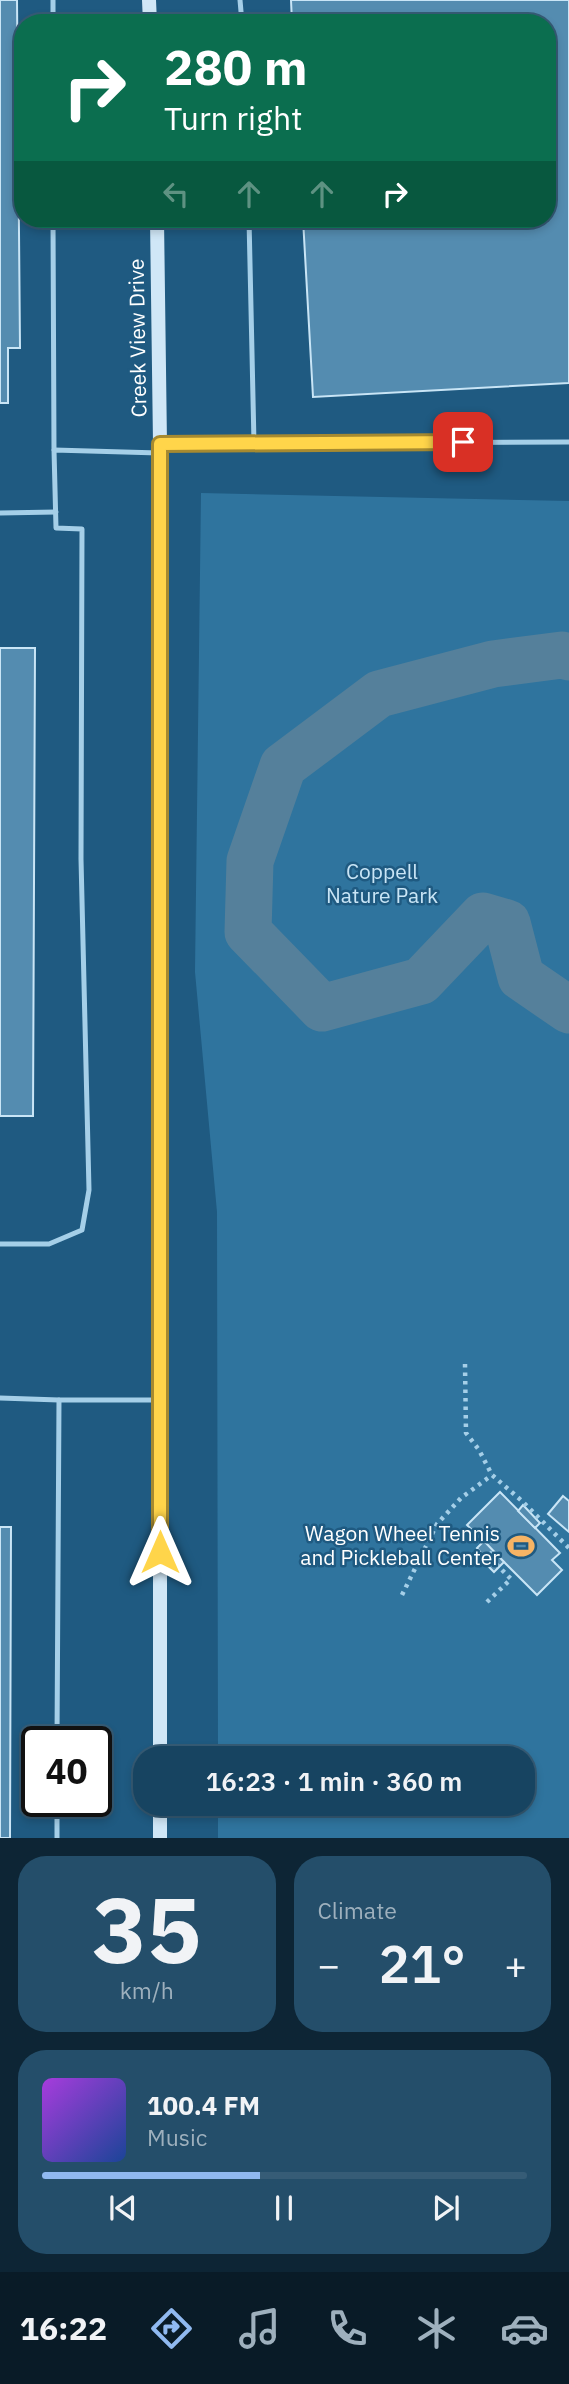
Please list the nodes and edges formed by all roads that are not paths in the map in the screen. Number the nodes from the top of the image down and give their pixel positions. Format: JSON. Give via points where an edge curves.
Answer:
{"nodes":[{"id":1,"x":53,"y":228,"type":"edge"},
{"id":2,"x":157,"y":228,"type":"edge"},
{"id":3,"x":249,"y":228,"type":"edge"},
{"id":4,"x":569,"y":442,"type":"edge"},
{"id":5,"x":254,"y":443,"type":"junction"},
{"id":6,"x":160,"y":449,"type":"junction"},
{"id":7,"x":54,"y":450,"type":"junction"},
{"id":8,"x":56,"y":512,"type":"junction"},
{"id":9,"x":0,"y":513,"type":"edge"},
{"id":10,"x":0,"y":1244,"type":"edge"},
{"id":11,"x":0,"y":1398,"type":"edge"},
{"id":12,"x":59,"y":1400,"type":"junction"},
{"id":13,"x":160,"y":1400,"type":"junction"},
{"id":14,"x":57,"y":1726,"type":"edge"},
{"id":15,"x":160,"y":1746,"type":"edge"},
{"id":16,"x":160,"y":1816,"type":"edge"},
{"id":17,"x":57,"y":1817,"type":"edge"},
{"id":18,"x":57,"y":1838,"type":"edge"},
{"id":19,"x":160,"y":1838,"type":"edge"}],
"edges":[{"from":1,"to":7,"type":"lane"},
{"from":2,"to":6,"type":"street","name":"Creek View Drive"},
{"from":3,"to":5,"type":"lane"},
{"from":4,"to":5,"type":"lane"},
{"from":5,"to":6,"type":"lane"},
{"from":6,"to":7,"type":"lane"},
{"from":6,"to":13,"type":"street","name":"Creek View Drive"},
{"from":7,"to":8,"type":"lane"},
{"from":8,"to":9,"type":"lane"},
{"from":8,"to":10,"type":"lane","via":[[56,528],[82,529],[81,859],[89,1190],[82,1230],[49,1244]]},
{"from":11,"to":12,"type":"lane"},
{"from":12,"to":13,"type":"lane"},
{"from":12,"to":14,"type":"lane"},
{"from":13,"to":15,"type":"street","name":"Creek View Drive"},
{"from":16,"to":19,"type":"street"},
{"from":17,"to":18,"type":"lane"}]}
